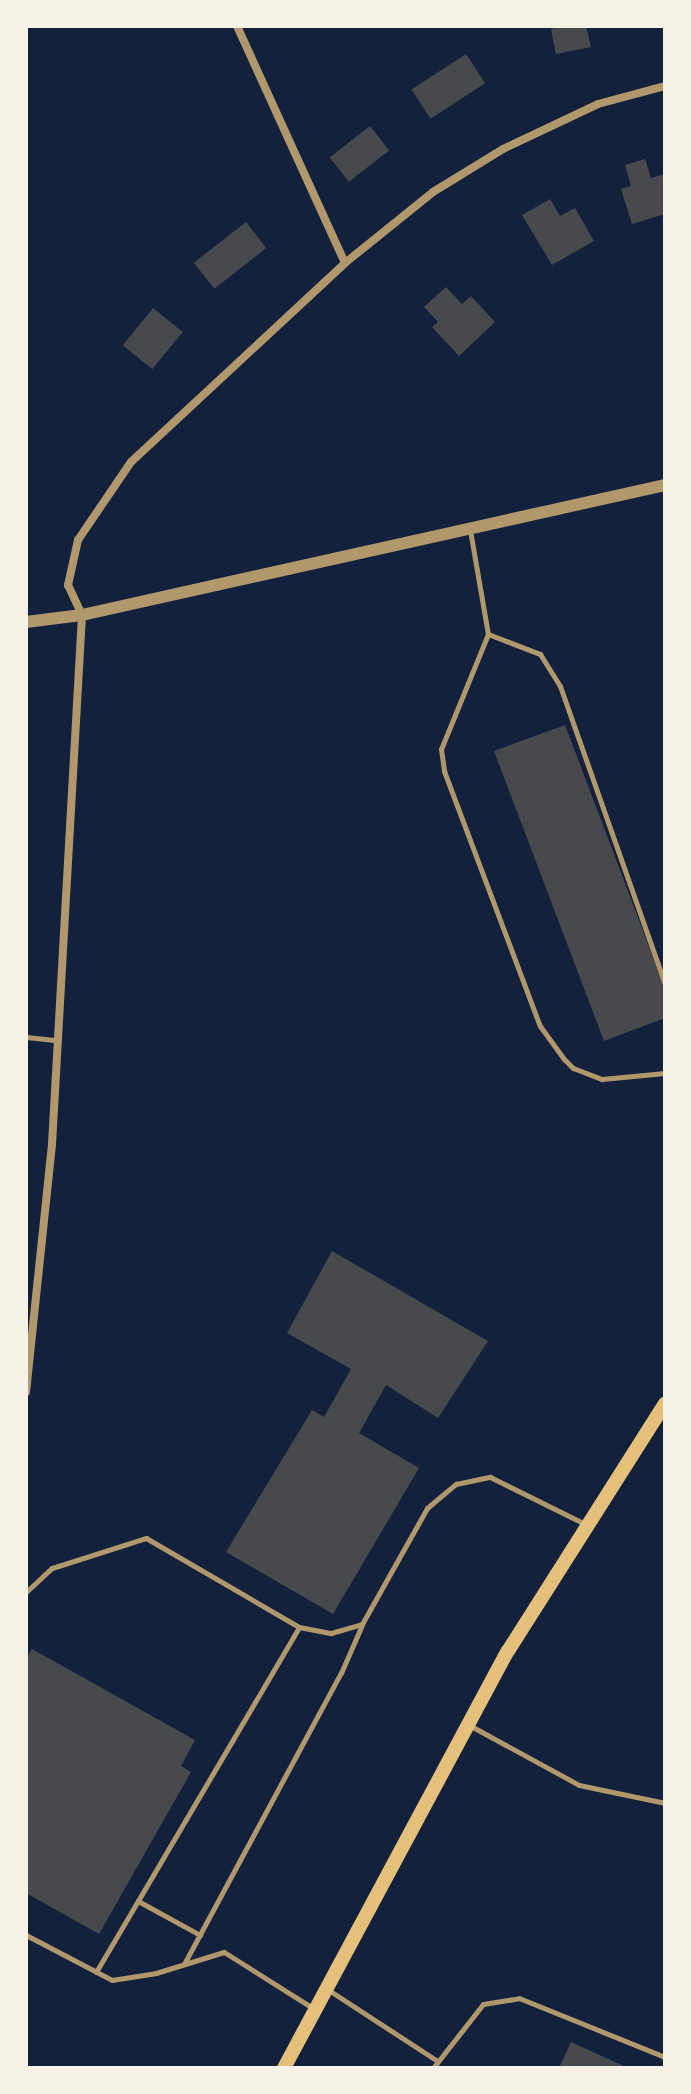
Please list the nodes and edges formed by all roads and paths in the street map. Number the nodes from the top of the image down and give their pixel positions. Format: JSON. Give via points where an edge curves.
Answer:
{"nodes":[{"id":1,"x":237,"y":26,"type":"edge"},
{"id":2,"x":665,"y":86,"type":"edge"},
{"id":3,"x":345,"y":263,"type":"junction"},
{"id":4,"x":665,"y":485,"type":"edge"},
{"id":5,"x":469,"y":529,"type":"junction"},
{"id":6,"x":82,"y":615,"type":"junction"},
{"id":7,"x":26,"y":622,"type":"edge"},
{"id":8,"x":488,"y":634,"type":"junction"},
{"id":9,"x":665,"y":984,"type":"edge"},
{"id":10,"x":26,"y":1037,"type":"edge"},
{"id":11,"x":58,"y":1040,"type":"junction"},
{"id":12,"x":665,"y":1073,"type":"edge"},
{"id":13,"x":26,"y":1392,"type":"edge"},
{"id":14,"x":665,"y":1404,"type":"edge"},
{"id":15,"x":586,"y":1525,"type":"junction"},
{"id":16,"x":26,"y":1592,"type":"edge"},
{"id":17,"x":362,"y":1624,"type":"junction"},
{"id":18,"x":299,"y":1627,"type":"junction"},
{"id":19,"x":468,"y":1725,"type":"junction"},
{"id":20,"x":665,"y":1803,"type":"edge"},
{"id":21,"x":138,"y":1901,"type":"junction"},
{"id":22,"x":26,"y":1935,"type":"edge"},
{"id":23,"x":200,"y":1935,"type":"junction"},
{"id":24,"x":184,"y":1964,"type":"junction"},
{"id":25,"x":96,"y":1972,"type":"junction"},
{"id":26,"x":326,"y":1989,"type":"junction"},
{"id":27,"x":315,"y":2010,"type":"junction"},
{"id":28,"x":665,"y":2057,"type":"edge"},
{"id":29,"x":437,"y":2060,"type":"junction"},
{"id":30,"x":284,"y":2068,"type":"edge"},
{"id":31,"x":433,"y":2068,"type":"edge"}],
"edges":[{"from":1,"to":3,"type":"street"},
{"from":2,"to":3,"type":"street","via":[[598,104],[503,149],[433,192]]},
{"from":3,"to":6,"type":"street","via":[[131,462],[78,540],[68,585]]},
{"from":4,"to":5,"type":"street"},
{"from":5,"to":6,"type":"street"},
{"from":5,"to":8,"type":"lane"},
{"from":6,"to":7,"type":"street"},
{"from":6,"to":11,"type":"street"},
{"from":8,"to":9,"type":"lane","via":[[540,654],[560,686]]},
{"from":8,"to":12,"type":"lane","via":[[441,749],[444,771],[540,1026],[564,1059],[585,1074],[602,1079]]},
{"from":10,"to":11,"type":"lane"},
{"from":11,"to":13,"type":"street"},
{"from":14,"to":15,"type":"main road"},
{"from":15,"to":17,"type":"lane","via":[[490,1477],[456,1484],[427,1508]]},
{"from":15,"to":19,"type":"main road"},
{"from":16,"to":18,"type":"lane","via":[[52,1568],[146,1538]]},
{"from":17,"to":18,"type":"lane","via":[[331,1633]]},
{"from":17,"to":23,"type":"lane","via":[[341,1673]]},
{"from":18,"to":21,"type":"lane"},
{"from":19,"to":20,"type":"lane","via":[[579,1785]]},
{"from":19,"to":26,"type":"main road"},
{"from":21,"to":23,"type":"lane"},
{"from":21,"to":25,"type":"lane"},
{"from":22,"to":25,"type":"lane"},
{"from":23,"to":24,"type":"lane"},
{"from":24,"to":25,"type":"lane","via":[[112,1980]]},
{"from":24,"to":27,"type":"lane","via":[[224,1952]]},
{"from":26,"to":27,"type":"main road"},
{"from":26,"to":29,"type":"lane"},
{"from":27,"to":30,"type":"main road"},
{"from":28,"to":29,"type":"lane","via":[[519,1998],[483,2004]]},
{"from":29,"to":31,"type":"lane"}]}
